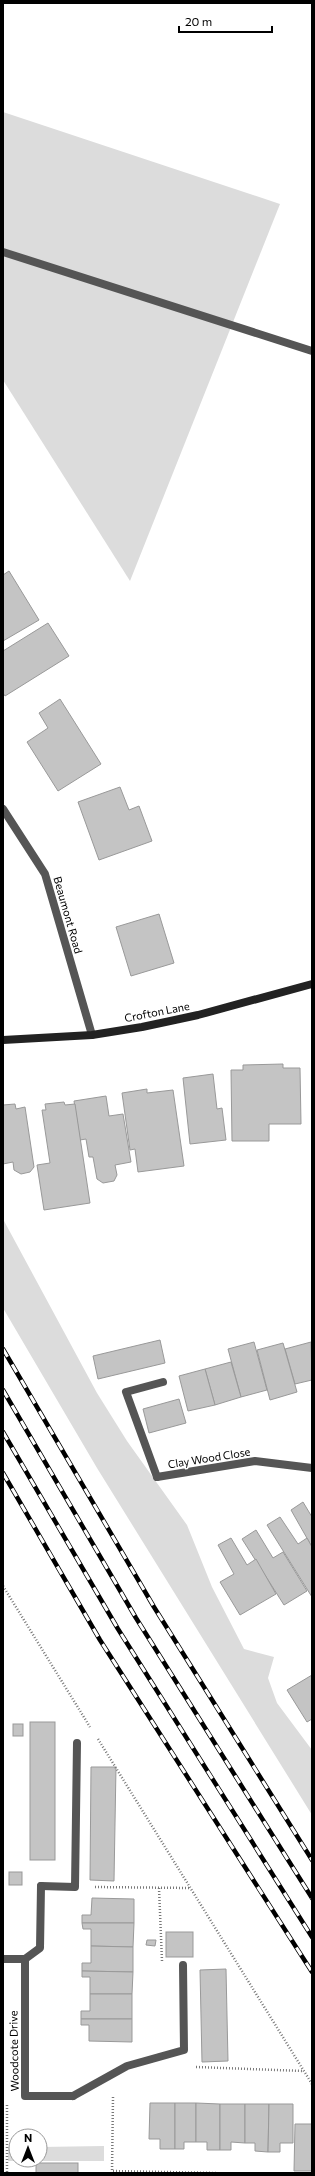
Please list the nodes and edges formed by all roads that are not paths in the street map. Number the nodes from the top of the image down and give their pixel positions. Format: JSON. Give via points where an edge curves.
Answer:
{"nodes":[{"id":1,"x":3,"y":252,"type":"edge"},
{"id":2,"x":312,"y":351,"type":"edge"},
{"id":3,"x":3,"y":809,"type":"edge"},
{"id":4,"x":312,"y":984,"type":"edge"},
{"id":5,"x":92,"y":1035,"type":"junction"},
{"id":6,"x":3,"y":1040,"type":"edge"},
{"id":7,"x":162,"y":1382,"type":"dead end"},
{"id":8,"x":312,"y":1468,"type":"edge"},
{"id":9,"x":77,"y":1744,"type":"dead end"},
{"id":10,"x":3,"y":1959,"type":"edge"},
{"id":11,"x":25,"y":1959,"type":"junction"},
{"id":12,"x":183,"y":1965,"type":"road end"}],
"edges":[{"from":1,"to":2,"type":"street"},
{"from":3,"to":5,"type":"street","name":"Beaumont Road","via":[[45,874]]},
{"from":4,"to":5,"type":"street","name":"Crofton Lane","via":[[198,1015]]},
{"from":5,"to":6,"type":"street","name":"Crofton Lane"},
{"from":7,"to":8,"type":"street","name":"Clay Wood Close","via":[[126,1392],[157,1477],[255,1461]]},
{"from":9,"to":11,"type":"street","via":[[75,1887],[41,1886],[40,1948]]},
{"from":10,"to":11,"type":"street"},
{"from":11,"to":12,"type":"street","name":"Woodcote Drive","via":[[25,2096],[73,2096],[127,2066],[184,2050]]}]}
